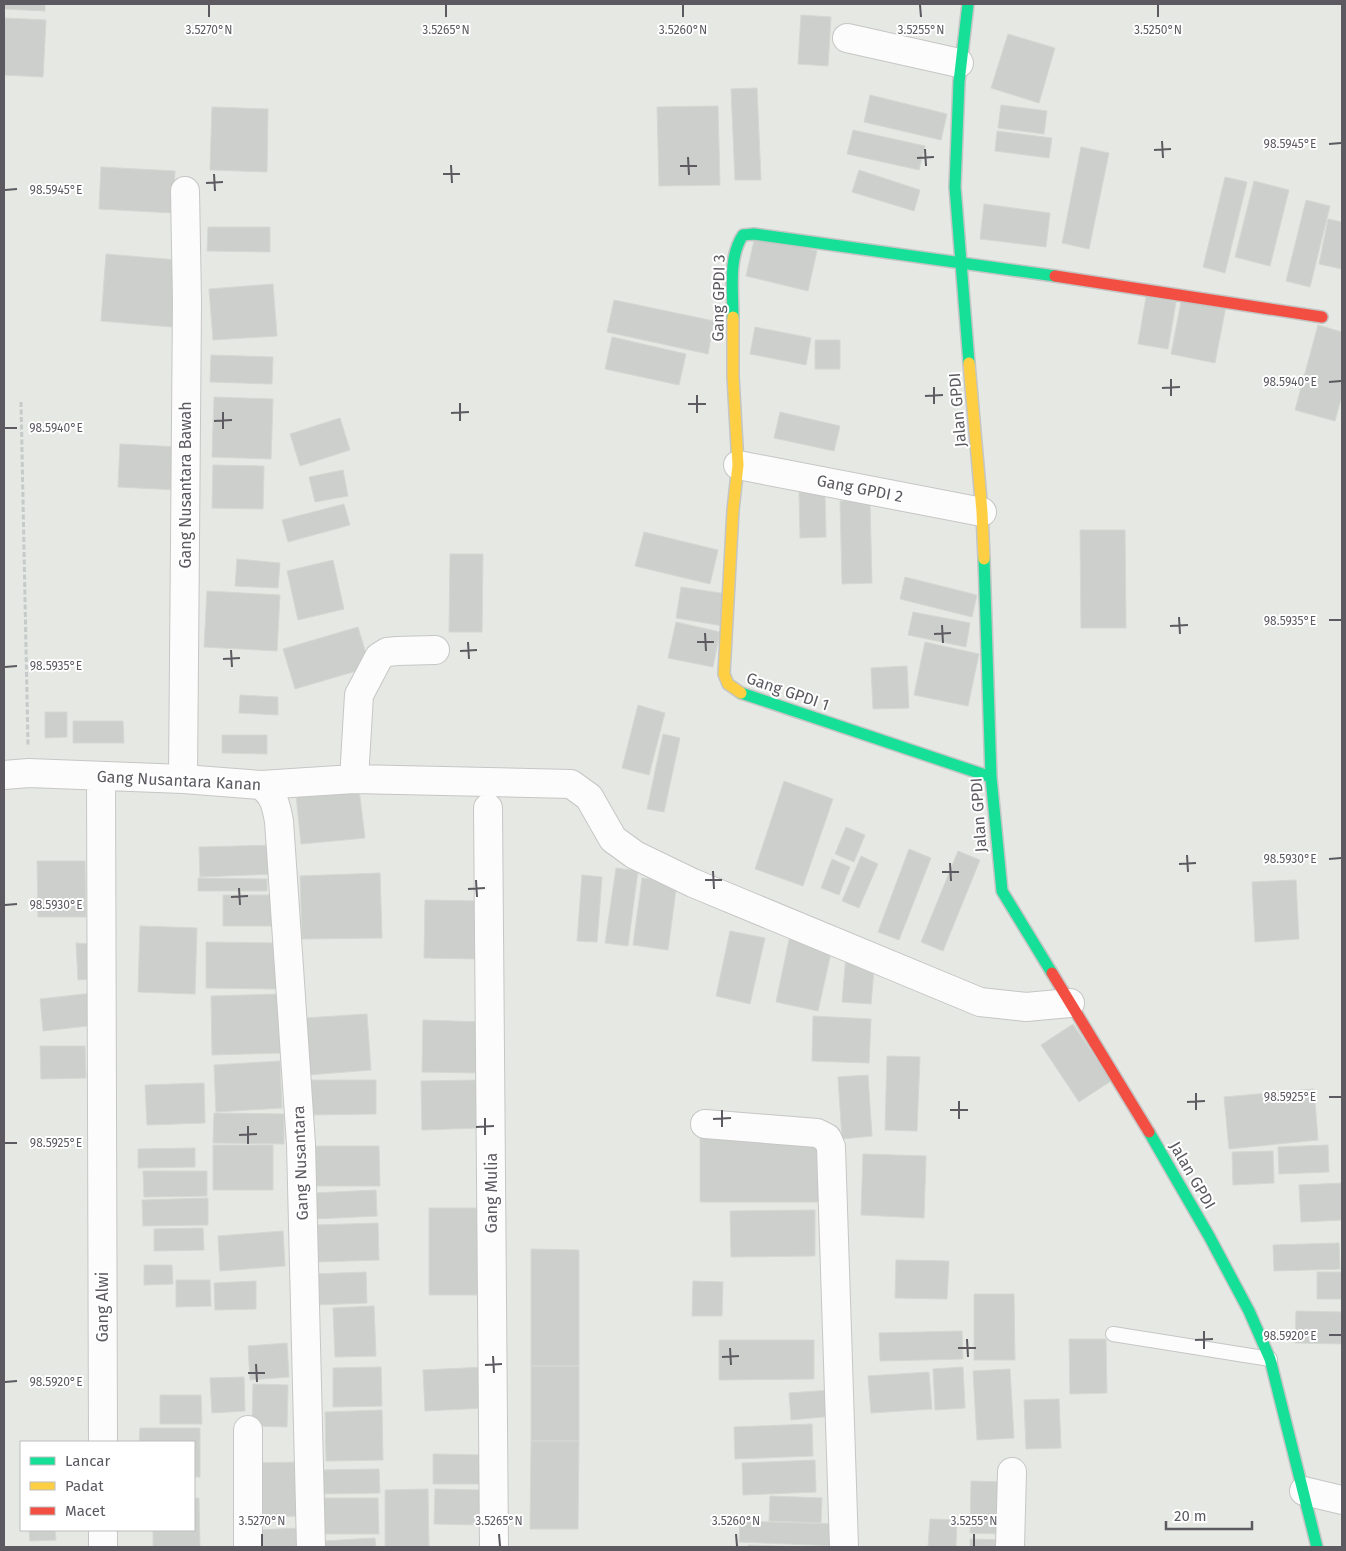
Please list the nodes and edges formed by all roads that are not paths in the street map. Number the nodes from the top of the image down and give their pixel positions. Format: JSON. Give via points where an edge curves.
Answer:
{"nodes":[{"id":1,"x":968,"y":4,"type":"edge"},
{"id":2,"x":848,"y":38,"type":"dead end"},
{"id":3,"x":959,"y":63,"type":"junction"},
{"id":4,"x":185,"y":191,"type":"dead end"},
{"id":5,"x":961,"y":261,"type":"junction"},
{"id":6,"x":1322,"y":317,"type":"dead end"},
{"id":7,"x":738,"y":464,"type":"junction"},
{"id":8,"x":982,"y":512,"type":"junction"},
{"id":9,"x":435,"y":650,"type":"dead end"},
{"id":10,"x":16,"y":774,"type":"edge"},
{"id":11,"x":101,"y":776,"type":"junction"},
{"id":12,"x":991,"y":777,"type":"junction"},
{"id":13,"x":183,"y":779,"type":"junction"},
{"id":14,"x":354,"y":779,"type":"junction"},
{"id":15,"x":261,"y":785,"type":"junction"},
{"id":16,"x":488,"y":808,"type":"dead end"},
{"id":17,"x":1070,"y":1003,"type":"junction"},
{"id":18,"x":705,"y":1124,"type":"dead end"},
{"id":19,"x":1113,"y":1334,"type":"dead end"},
{"id":20,"x":1270,"y":1359,"type":"junction"},
{"id":21,"x":248,"y":1430,"type":"dead end"},
{"id":22,"x":103,"y":1441,"type":"edge"},
{"id":23,"x":1012,"y":1472,"type":"dead end"},
{"id":24,"x":1304,"y":1491,"type":"junction"},
{"id":25,"x":1342,"y":1500,"type":"edge"},
{"id":26,"x":103,"y":1531,"type":"edge"},
{"id":27,"x":103,"y":1547,"type":"edge"},
{"id":28,"x":248,"y":1547,"type":"edge"},
{"id":29,"x":311,"y":1547,"type":"edge"},
{"id":30,"x":494,"y":1547,"type":"edge"},
{"id":31,"x":844,"y":1547,"type":"edge"},
{"id":32,"x":1010,"y":1547,"type":"edge"},
{"id":33,"x":1316,"y":1547,"type":"edge"}],
"edges":[{"from":1,"to":3,"type":"street","name":"Jalan GPDI"},
{"from":2,"to":3,"type":"street"},
{"from":3,"to":5,"type":"street","name":"Jalan GPDI","via":[[954,165],[955,214]]},
{"from":4,"to":13,"type":"street","name":"Gang Nusantara Bawah"},
{"from":5,"to":6,"type":"street"},
{"from":5,"to":7,"type":"street","name":"Gang GPDI 3","via":[[743,235],[736,245],[733,270],[733,376]]},
{"from":5,"to":8,"type":"street","name":"Jalan GPDI"},
{"from":7,"to":8,"type":"street","name":"Gang GPDI 2"},
{"from":7,"to":12,"type":"street","name":"Gang GPDI 1","via":[[732,510],[724,674],[728,684],[738,692]]},
{"from":8,"to":12,"type":"street","name":"Jalan GPDI"},
{"from":9,"to":14,"type":"street","via":[[387,652],[379,657],[359,695]]},
{"from":10,"to":11,"type":"street","name":"Gang Nusantara Kanan"},
{"from":11,"to":13,"type":"street","name":"Gang Nusantara Kanan"},
{"from":11,"to":22,"type":"street","name":"Gang Alwi"},
{"from":12,"to":17,"type":"street","name":"Jalan GPDI","via":[[1002,891]]},
{"from":13,"to":15,"type":"street","name":"Gang Nusantara Kanan"},
{"from":14,"to":15,"type":"street","name":"Gang Nusantara Kanan"},
{"from":14,"to":17,"type":"street","name":"Gang Nusantara Kanan","via":[[571,784],[589,797],[613,839],[635,855],[693,883],[980,1002],[1026,1008]]},
{"from":15,"to":29,"type":"street","name":"Gang Nusantara","via":[[276,802],[279,821],[299,1124]]},
{"from":16,"to":30,"type":"street","name":"Gang Mulia"},
{"from":17,"to":20,"type":"street","name":"Jalan GPDI","via":[[1209,1236],[1249,1311]]},
{"from":18,"to":31,"type":"street","via":[[817,1133],[828,1138],[831,1147]]},
{"from":19,"to":20,"type":"lane"},
{"from":20,"to":24,"type":"street","name":"Jalan GPDI"},
{"from":21,"to":28,"type":"street"},
{"from":23,"to":32,"type":"street"},
{"from":24,"to":25,"type":"street"},
{"from":24,"to":33,"type":"street","name":"Jalan GPDI"},
{"from":26,"to":27,"type":"street"}]}
